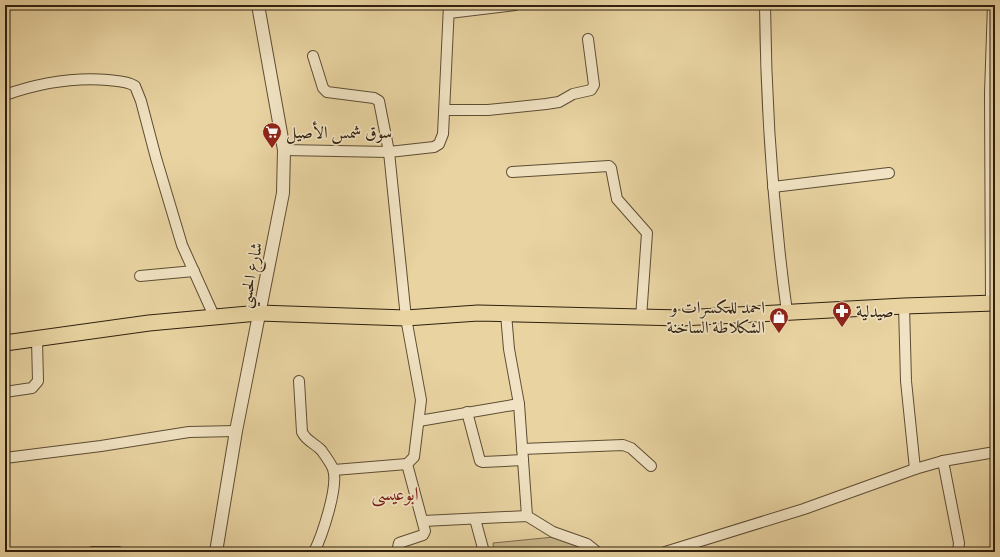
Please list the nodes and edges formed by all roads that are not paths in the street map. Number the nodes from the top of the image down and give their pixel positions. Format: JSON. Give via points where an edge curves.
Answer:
{"nodes":[{"id":1,"x":258,"y":5,"type":"edge"},
{"id":2,"x":515,"y":5,"type":"edge"},
{"id":3,"x":765,"y":5,"type":"edge"},
{"id":4,"x":993,"y":5,"type":"edge"},
{"id":5,"x":449,"y":9,"type":"edge"},
{"id":6,"x":588,"y":39,"type":"dead end"},
{"id":7,"x":313,"y":56,"type":"dead end"},
{"id":8,"x":993,"y":92,"type":"edge"},
{"id":9,"x":5,"y":95,"type":"edge"},
{"id":10,"x":446,"y":110,"type":"junction"},
{"id":11,"x":284,"y":150,"type":"junction"},
{"id":12,"x":389,"y":152,"type":"junction"},
{"id":13,"x":512,"y":172,"type":"dead end"},
{"id":14,"x":889,"y":173,"type":"dead end"},
{"id":15,"x":773,"y":187,"type":"junction"},
{"id":16,"x":194,"y":270,"type":"junction"},
{"id":17,"x":140,"y":276,"type":"dead end"},
{"id":18,"x":993,"y":303,"type":"edge"},
{"id":19,"x":904,"y":306,"type":"junction"},
{"id":20,"x":787,"y":312,"type":"junction"},
{"id":21,"x":259,"y":313,"type":"junction"},
{"id":22,"x":506,"y":314,"type":"junction"},
{"id":23,"x":214,"y":316,"type":"junction"},
{"id":24,"x":406,"y":318,"type":"junction"},
{"id":25,"x":641,"y":318,"type":"junction"},
{"id":26,"x":37,"y":340,"type":"junction"},
{"id":27,"x":5,"y":343,"type":"edge"},
{"id":28,"x":299,"y":382,"type":"dead end"},
{"id":29,"x":5,"y":392,"type":"edge"},
{"id":30,"x":519,"y":404,"type":"junction"},
{"id":31,"x":467,"y":412,"type":"junction"},
{"id":32,"x":419,"y":421,"type":"junction"},
{"id":33,"x":236,"y":431,"type":"junction"},
{"id":34,"x":995,"y":452,"type":"edge"},
{"id":35,"x":522,"y":454,"type":"junction"},
{"id":36,"x":5,"y":458,"type":"edge"},
{"id":37,"x":943,"y":461,"type":"junction"},
{"id":38,"x":407,"y":464,"type":"junction"},
{"id":39,"x":651,"y":466,"type":"dead end"},
{"id":40,"x":915,"y":469,"type":"junction"},
{"id":41,"x":334,"y":470,"type":"junction"},
{"id":42,"x":527,"y":516,"type":"junction"},
{"id":43,"x":475,"y":518,"type":"junction"},
{"id":44,"x":423,"y":521,"type":"junction"},
{"id":45,"x":92,"y":552,"type":"edge"},
{"id":46,"x":119,"y":552,"type":"edge"},
{"id":47,"x":216,"y":552,"type":"edge"},
{"id":48,"x":314,"y":552,"type":"edge"},
{"id":49,"x":397,"y":552,"type":"edge"},
{"id":50,"x":484,"y":552,"type":"edge"},
{"id":51,"x":597,"y":552,"type":"edge"},
{"id":52,"x":666,"y":552,"type":"edge"},
{"id":53,"x":958,"y":552,"type":"edge"}],
"edges":[{"from":1,"to":11,"type":"street","name":"شارع الحسي"},
{"from":2,"to":5,"type":"street"},
{"from":3,"to":15,"type":"street","via":[[766,95]]},
{"from":4,"to":8,"type":"street"},
{"from":5,"to":10,"type":"street"},
{"from":6,"to":10,"type":"street","via":[[594,85],[591,90],[546,104],[488,110]]},
{"from":7,"to":12,"type":"street","via":[[323,88],[327,92],[374,98],[379,101]]},
{"from":8,"to":18,"type":"street"},
{"from":9,"to":16,"type":"street","via":[[57,81],[96,79],[122,81],[135,86],[182,245]]},
{"from":10,"to":12,"type":"street","via":[[444,134],[439,144],[434,147]]},
{"from":11,"to":12,"type":"street"},
{"from":11,"to":21,"type":"street","name":"شارع الحسي","via":[[283,193]]},
{"from":12,"to":24,"type":"street"},
{"from":13,"to":25,"type":"street","via":[[609,166],[611,168],[617,199],[647,233]]},
{"from":14,"to":15,"type":"street"},
{"from":15,"to":20,"type":"street"},
{"from":16,"to":17,"type":"street"},
{"from":16,"to":23,"type":"street"},
{"from":18,"to":19,"type":"main road"},
{"from":19,"to":20,"type":"main road"},
{"from":19,"to":40,"type":"street","via":[[906,381]]},
{"from":20,"to":25,"type":"main road"},
{"from":21,"to":23,"type":"main road"},
{"from":21,"to":24,"type":"main road"},
{"from":21,"to":33,"type":"street","name":"شارع الحسي"},
{"from":22,"to":24,"type":"main road","via":[[478,313]]},
{"from":22,"to":25,"type":"main road"},
{"from":22,"to":30,"type":"street","via":[[509,349]]},
{"from":23,"to":26,"type":"main road","via":[[149,322]]},
{"from":24,"to":32,"type":"street","via":[[420,387]]},
{"from":26,"to":27,"type":"main road"},
{"from":26,"to":29,"type":"street","via":[[38,381],[32,388]]},
{"from":28,"to":41,"type":"street","via":[[302,432],[320,449]]},
{"from":30,"to":31,"type":"street"},
{"from":30,"to":35,"type":"street"},
{"from":31,"to":32,"type":"street"},
{"from":31,"to":35,"type":"street","via":[[480,461]]},
{"from":32,"to":38,"type":"street","via":[[414,457]]},
{"from":33,"to":36,"type":"street","via":[[189,432]]},
{"from":33,"to":47,"type":"street","name":"شارع الحسي"},
{"from":34,"to":37,"type":"street"},
{"from":35,"to":39,"type":"street","via":[[623,445],[631,448]]},
{"from":35,"to":42,"type":"street"},
{"from":37,"to":40,"type":"street"},
{"from":37,"to":53,"type":"street"},
{"from":38,"to":41,"type":"street"},
{"from":38,"to":44,"type":"street"},
{"from":40,"to":52,"type":"street"},
{"from":41,"to":48,"type":"street","via":[[327,518]]},
{"from":42,"to":43,"type":"street"},
{"from":42,"to":51,"type":"street","via":[[553,532],[588,544]]},
{"from":43,"to":44,"type":"street"},
{"from":43,"to":50,"type":"street"},
{"from":44,"to":49,"type":"street","via":[[424,534],[399,543]]},
{"from":45,"to":46,"type":"street"}]}
